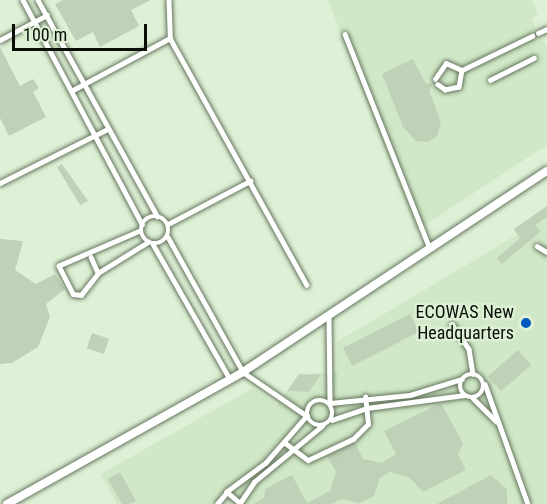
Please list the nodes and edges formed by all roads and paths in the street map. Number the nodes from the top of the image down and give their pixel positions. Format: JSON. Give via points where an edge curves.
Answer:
{"nodes":[{"id":1,"x":23,"y":0,"type":"edge"},
{"id":2,"x":38,"y":0,"type":"edge"},
{"id":3,"x":169,"y":0,"type":"edge"},
{"id":4,"x":46,"y":15,"type":"junction"},
{"id":5,"x":34,"y":21,"type":"junction"},
{"id":6,"x":547,"y":29,"type":"edge"},
{"id":7,"x":345,"y":34,"type":"dead end"},
{"id":8,"x":170,"y":38,"type":"junction"},
{"id":9,"x":0,"y":40,"type":"edge"},
{"id":10,"x":534,"y":58,"type":"dead end"},
{"id":11,"x":462,"y":70,"type":"junction"},
{"id":12,"x":435,"y":79,"type":"dead end"},
{"id":13,"x":490,"y":80,"type":"dead end"},
{"id":14,"x":83,"y":84,"type":"junction"},
{"id":15,"x":438,"y":85,"type":"dead end"},
{"id":16,"x":73,"y":90,"type":"junction"},
{"id":17,"x":108,"y":129,"type":"junction"},
{"id":18,"x":97,"y":134,"type":"junction"},
{"id":19,"x":547,"y":171,"type":"edge"},
{"id":20,"x":249,"y":181,"type":"junction"},
{"id":21,"x":0,"y":183,"type":"edge"},
{"id":22,"x":157,"y":216,"type":"junction"},
{"id":23,"x":142,"y":224,"type":"junction"},
{"id":24,"x":168,"y":224,"type":"junction"},
{"id":25,"x":140,"y":231,"type":"junction"},
{"id":26,"x":168,"y":237,"type":"junction"},
{"id":27,"x":150,"y":243,"type":"junction"},
{"id":28,"x":537,"y":246,"type":"dead end"},
{"id":29,"x":430,"y":250,"type":"junction"},
{"id":30,"x":547,"y":252,"type":"edge"},
{"id":31,"x":91,"y":257,"type":"junction"},
{"id":32,"x":98,"y":273,"type":"junction"},
{"id":33,"x":307,"y":285,"type":"dead end"},
{"id":34,"x":329,"y":318,"type":"junction"},
{"id":35,"x":452,"y":324,"type":"dead end"},
{"id":36,"x":243,"y":372,"type":"junction"},
{"id":37,"x":473,"y":374,"type":"junction"},
{"id":38,"x":230,"y":379,"type":"junction"},
{"id":39,"x":462,"y":379,"type":"junction"},
{"id":40,"x":484,"y":384,"type":"junction"},
{"id":41,"x":464,"y":395,"type":"junction"},
{"id":42,"x":365,"y":397,"type":"junction"},
{"id":43,"x":472,"y":398,"type":"junction"},
{"id":44,"x":330,"y":403,"type":"junction"},
{"id":45,"x":367,"y":408,"type":"junction"},
{"id":46,"x":307,"y":416,"type":"junction"},
{"id":47,"x":332,"y":420,"type":"junction"},
{"id":48,"x":322,"y":426,"type":"junction"},
{"id":49,"x":500,"y":426,"type":"junction"},
{"id":50,"x":284,"y":441,"type":"junction"},
{"id":51,"x":289,"y":449,"type":"junction"},
{"id":52,"x":227,"y":492,"type":"junction"},
{"id":53,"x":7,"y":504,"type":"edge"},
{"id":54,"x":217,"y":504,"type":"edge"},
{"id":55,"x":240,"y":504,"type":"edge"},
{"id":56,"x":528,"y":504,"type":"edge"}],
"edges":[{"from":1,"to":5,"type":"lane"},
{"from":2,"to":4,"type":"lane"},
{"from":3,"to":8,"type":"lane"},
{"from":4,"to":5,"type":"lane"},
{"from":4,"to":14,"type":"lane"},
{"from":5,"to":9,"type":"lane"},
{"from":5,"to":16,"type":"lane"},
{"from":6,"to":11,"type":"lane"},
{"from":7,"to":29,"type":"lane"},
{"from":8,"to":14,"type":"lane"},
{"from":8,"to":20,"type":"lane"},
{"from":10,"to":13,"type":"lane"},
{"from":11,"to":12,"type":"lane","via":[[446,63]]},
{"from":11,"to":15,"type":"lane","via":[[459,87],[445,90]]},
{"from":14,"to":16,"type":"lane"},
{"from":14,"to":17,"type":"lane"},
{"from":16,"to":18,"type":"lane"},
{"from":17,"to":18,"type":"lane"},
{"from":17,"to":22,"type":"lane"},
{"from":18,"to":21,"type":"lane"},
{"from":18,"to":23,"type":"lane"},
{"from":19,"to":29,"type":"street"},
{"from":20,"to":24,"type":"lane"},
{"from":20,"to":33,"type":"lane"},
{"from":22,"to":23,"type":"lane"},
{"from":22,"to":24,"type":"lane"},
{"from":23,"to":25,"type":"lane"},
{"from":24,"to":26,"type":"lane"},
{"from":25,"to":27,"type":"lane"},
{"from":25,"to":31,"type":"lane"},
{"from":26,"to":27,"type":"lane"},
{"from":26,"to":36,"type":"lane"},
{"from":27,"to":32,"type":"lane"},
{"from":27,"to":38,"type":"lane"},
{"from":28,"to":30,"type":"lane"},
{"from":29,"to":34,"type":"street"},
{"from":31,"to":32,"type":"lane"},
{"from":31,"to":32,"type":"lane","via":[[62,264],[58,270],[77,296]]},
{"from":34,"to":36,"type":"street"},
{"from":34,"to":44,"type":"lane"},
{"from":35,"to":37,"type":"lane","via":[[469,350]]},
{"from":36,"to":38,"type":"street"},
{"from":36,"to":46,"type":"lane"},
{"from":37,"to":39,"type":"lane"},
{"from":37,"to":40,"type":"lane"},
{"from":38,"to":53,"type":"street"},
{"from":39,"to":41,"type":"lane"},
{"from":39,"to":42,"type":"lane","via":[[410,395]]},
{"from":40,"to":43,"type":"lane"},
{"from":40,"to":49,"type":"lane"},
{"from":41,"to":43,"type":"lane"},
{"from":41,"to":45,"type":"lane"},
{"from":42,"to":44,"type":"lane"},
{"from":42,"to":45,"type":"lane"},
{"from":43,"to":49,"type":"lane"},
{"from":44,"to":46,"type":"lane","via":[[314,401]]},
{"from":44,"to":47,"type":"lane"},
{"from":45,"to":47,"type":"lane"},
{"from":45,"to":51,"type":"lane","via":[[364,431],[335,449],[308,460]]},
{"from":46,"to":48,"type":"lane"},
{"from":46,"to":50,"type":"lane"},
{"from":47,"to":48,"type":"lane"},
{"from":48,"to":51,"type":"lane"},
{"from":49,"to":56,"type":"lane"},
{"from":50,"to":51,"type":"lane"},
{"from":50,"to":52,"type":"lane"},
{"from":51,"to":55,"type":"lane","via":[[254,482]]},
{"from":52,"to":54,"type":"lane"},
{"from":52,"to":55,"type":"lane"}]}
